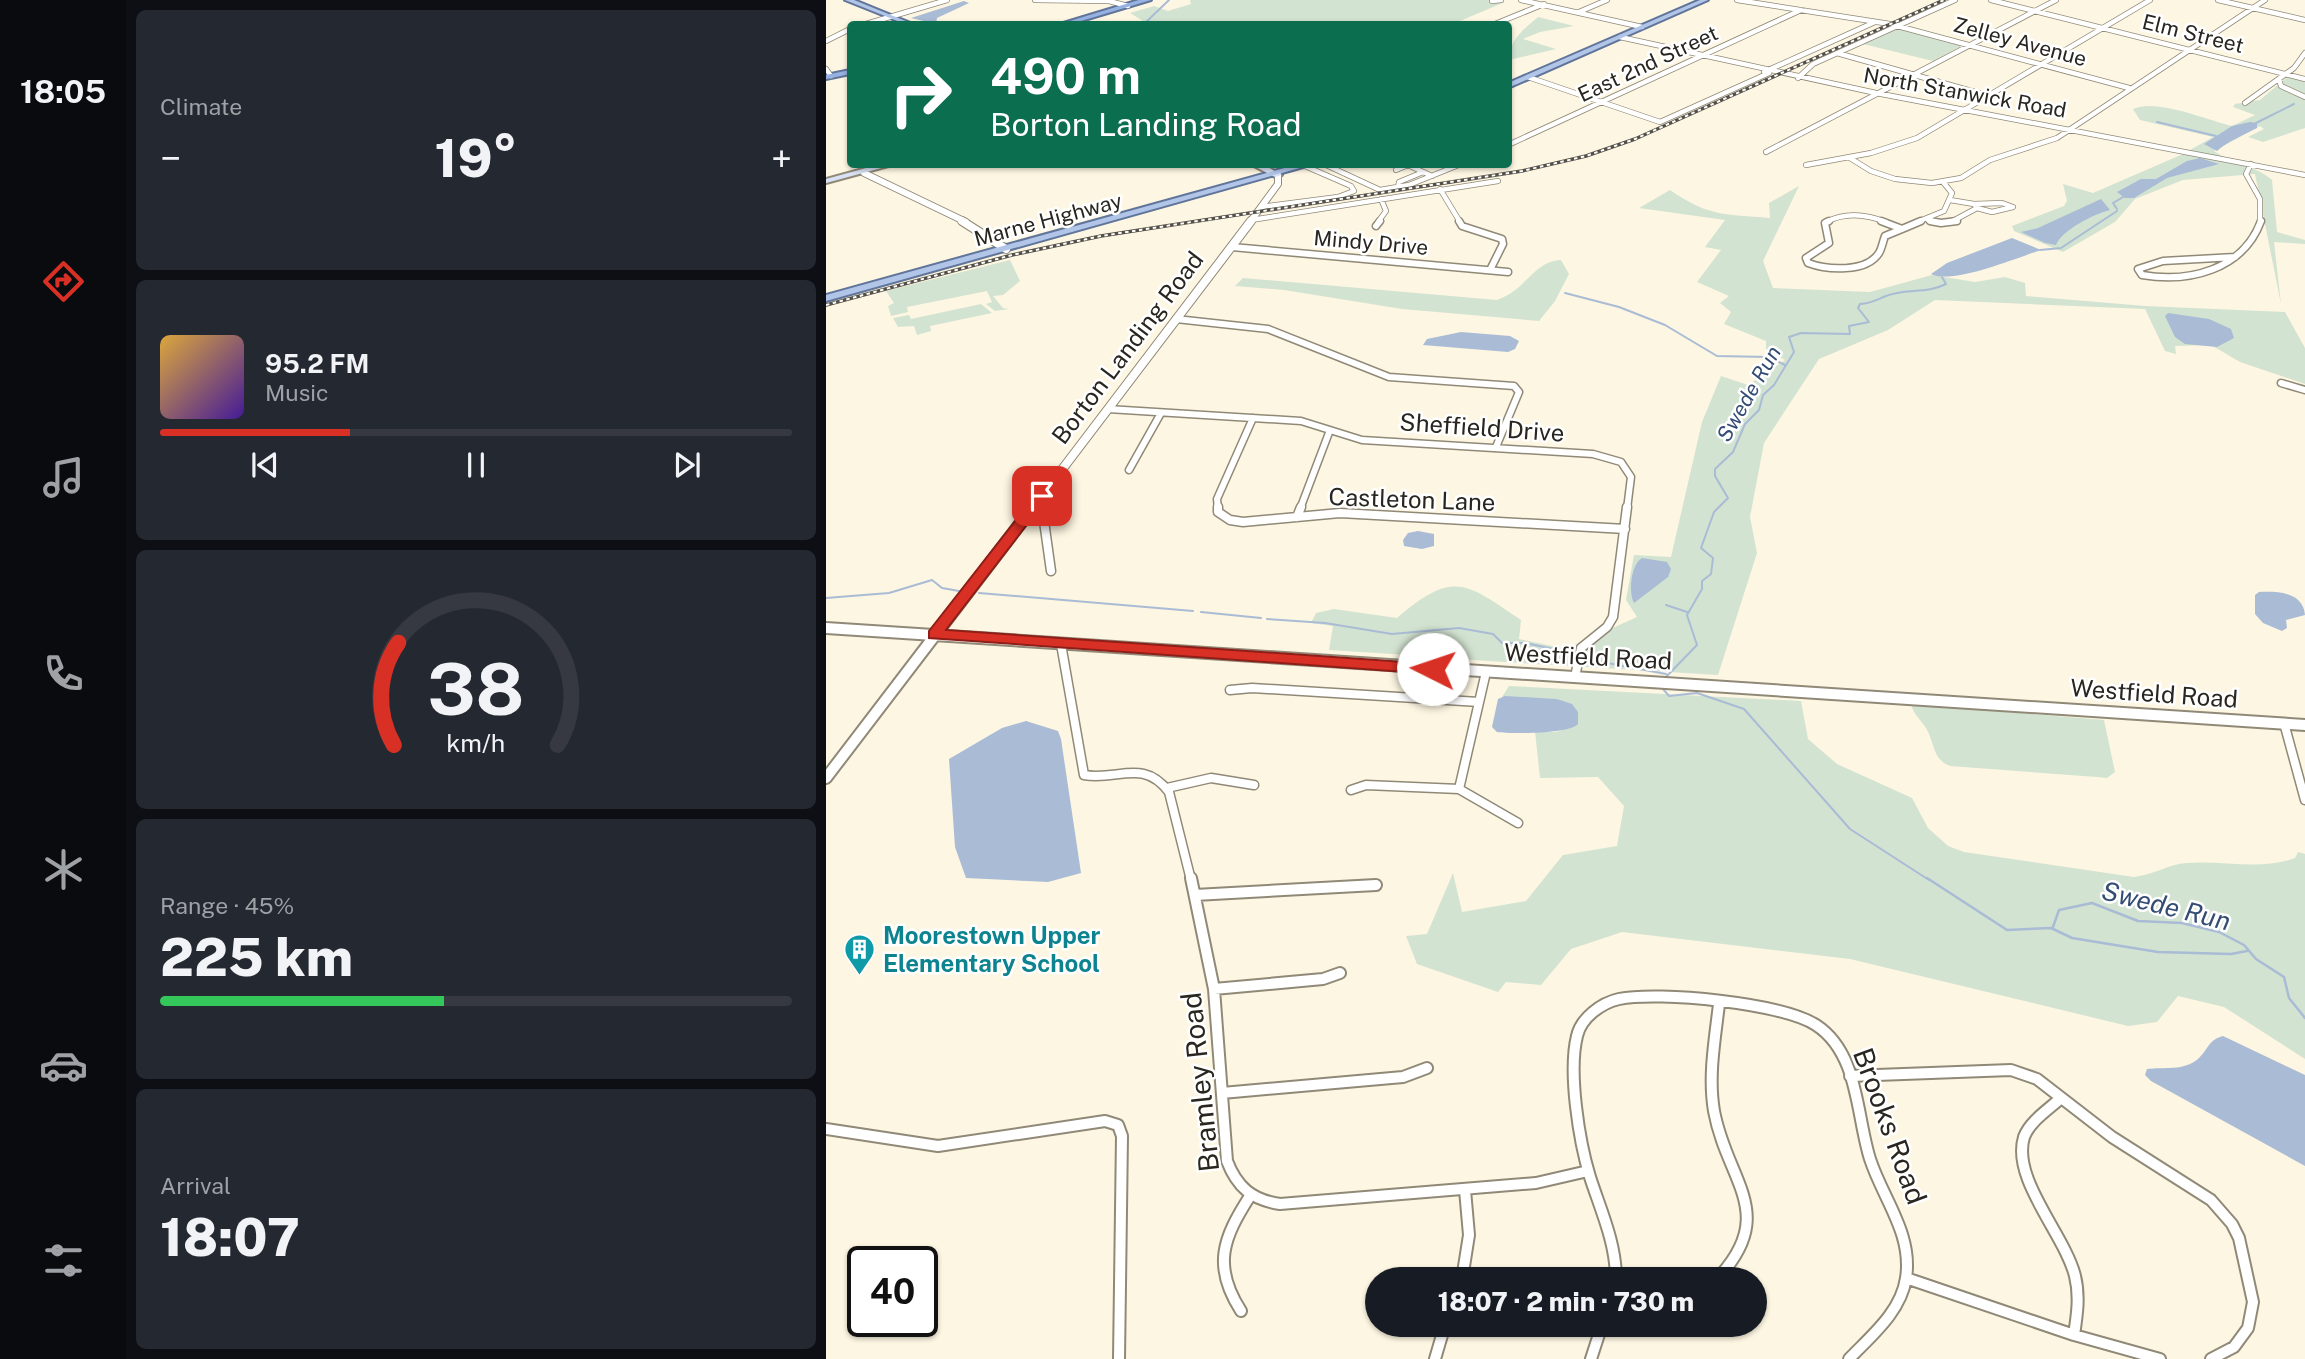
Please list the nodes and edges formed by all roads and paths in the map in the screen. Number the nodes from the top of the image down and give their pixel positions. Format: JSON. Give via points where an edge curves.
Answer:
{"nodes":[{"id":1,"x":848,"y":0,"type":"edge"},
{"id":2,"x":949,"y":0,"type":"edge"},
{"id":3,"x":1035,"y":0,"type":"edge"},
{"id":4,"x":1147,"y":0,"type":"edge"},
{"id":5,"x":1158,"y":0,"type":"edge"},
{"id":6,"x":1501,"y":0,"type":"edge"},
{"id":7,"x":1521,"y":0,"type":"edge"},
{"id":8,"x":1607,"y":0,"type":"edge"},
{"id":9,"x":1704,"y":0,"type":"edge"},
{"id":10,"x":1737,"y":0,"type":"edge"},
{"id":11,"x":1955,"y":0,"type":"edge"},
{"id":12,"x":1991,"y":0,"type":"edge"},
{"id":13,"x":2056,"y":0,"type":"edge"},
{"id":14,"x":2150,"y":0,"type":"edge"},
{"id":15,"x":2218,"y":0,"type":"edge"},
{"id":16,"x":2264,"y":0,"type":"edge"},
{"id":17,"x":1492,"y":1,"type":"edge"},
{"id":18,"x":1535,"y":1,"type":"edge"},
{"id":19,"x":1544,"y":4,"type":"junction"},
{"id":20,"x":1128,"y":6,"type":"junction"},
{"id":21,"x":2252,"y":8,"type":"junction"},
{"id":22,"x":1801,"y":10,"type":"junction"},
{"id":23,"x":2035,"y":11,"type":"junction"},
{"id":24,"x":1579,"y":12,"type":"junction"},
{"id":25,"x":893,"y":17,"type":"junction"},
{"id":26,"x":2305,"y":20,"type":"edge"},
{"id":27,"x":878,"y":21,"type":"edge"},
{"id":28,"x":882,"y":21,"type":"edge"},
{"id":29,"x":903,"y":21,"type":"edge"},
{"id":30,"x":1075,"y":21,"type":"edge"},
{"id":31,"x":1087,"y":21,"type":"edge"},
{"id":32,"x":1502,"y":21,"type":"edge"},
{"id":33,"x":1875,"y":22,"type":"junction"},
{"id":34,"x":1897,"y":26,"type":"junction"},
{"id":35,"x":1642,"y":27,"type":"junction"},
{"id":36,"x":2103,"y":28,"type":"junction"},
{"id":37,"x":847,"y":31,"type":"edge"},
{"id":38,"x":1620,"y":37,"type":"junction"},
{"id":39,"x":826,"y":41,"type":"edge"},
{"id":40,"x":1970,"y":45,"type":"junction"},
{"id":41,"x":2188,"y":50,"type":"junction"},
{"id":42,"x":1837,"y":52,"type":"junction"},
{"id":43,"x":2305,"y":53,"type":"edge"},
{"id":44,"x":1700,"y":57,"type":"junction"},
{"id":45,"x":2042,"y":64,"type":"junction"},
{"id":46,"x":1767,"y":73,"type":"junction"},
{"id":47,"x":2287,"y":74,"type":"junction"},
{"id":48,"x":847,"y":75,"type":"edge"},
{"id":49,"x":1914,"y":75,"type":"junction"},
{"id":50,"x":827,"y":76,"type":"edge"},
{"id":51,"x":1528,"y":77,"type":"junction"},
{"id":52,"x":1798,"y":79,"type":"junction"},
{"id":53,"x":2279,"y":79,"type":"junction"},
{"id":54,"x":2305,"y":79,"type":"edge"},
{"id":55,"x":1512,"y":84,"type":"edge"},
{"id":56,"x":2129,"y":88,"type":"junction"},
{"id":57,"x":1878,"y":93,"type":"junction"},
{"id":58,"x":1989,"y":96,"type":"junction"},
{"id":59,"x":2305,"y":97,"type":"edge"},
{"id":60,"x":1602,"y":103,"type":"junction"},
{"id":61,"x":2245,"y":103,"type":"dead end"},
{"id":62,"x":1966,"y":108,"type":"junction"},
{"id":63,"x":2069,"y":128,"type":"junction"},
{"id":64,"x":1512,"y":137,"type":"edge"},
{"id":65,"x":1520,"y":140,"type":"junction"},
{"id":66,"x":1512,"y":143,"type":"edge"},
{"id":67,"x":1766,"y":152,"type":"dead end"},
{"id":68,"x":1850,"y":158,"type":"junction"},
{"id":69,"x":2250,"y":164,"type":"junction"},
{"id":70,"x":1806,"y":165,"type":"dead end"},
{"id":71,"x":868,"y":168,"type":"edge"},
{"id":72,"x":880,"y":168,"type":"edge"},
{"id":73,"x":1263,"y":168,"type":"edge"},
{"id":74,"x":1298,"y":168,"type":"edge"},
{"id":75,"x":1313,"y":168,"type":"edge"},
{"id":76,"x":1333,"y":168,"type":"edge"},
{"id":77,"x":1401,"y":168,"type":"edge"},
{"id":78,"x":1414,"y":168,"type":"edge"},
{"id":79,"x":1451,"y":168,"type":"edge"},
{"id":80,"x":1396,"y":170,"type":"dead end"},
{"id":81,"x":1423,"y":172,"type":"junction"},
{"id":82,"x":864,"y":173,"type":"junction"},
{"id":83,"x":1278,"y":175,"type":"junction"},
{"id":84,"x":2305,"y":175,"type":"edge"},
{"id":85,"x":1432,"y":176,"type":"junction"},
{"id":86,"x":826,"y":180,"type":"edge"},
{"id":87,"x":1498,"y":181,"type":"dead end"},
{"id":88,"x":1943,"y":182,"type":"junction"},
{"id":89,"x":1398,"y":188,"type":"junction"},
{"id":90,"x":1440,"y":189,"type":"junction"},
{"id":91,"x":1381,"y":200,"type":"junction"},
{"id":92,"x":1950,"y":200,"type":"junction"},
{"id":93,"x":1975,"y":206,"type":"junction"},
{"id":94,"x":1261,"y":207,"type":"junction"},
{"id":95,"x":1251,"y":219,"type":"junction"},
{"id":96,"x":1928,"y":220,"type":"junction"},
{"id":97,"x":1376,"y":226,"type":"dead end"},
{"id":98,"x":1902,"y":229,"type":"junction"},
{"id":99,"x":1231,"y":247,"type":"junction"},
{"id":100,"x":1006,"y":249,"type":"junction"},
{"id":101,"x":2235,"y":257,"type":"junction"},
{"id":102,"x":1490,"y":270,"type":"junction"},
{"id":103,"x":1508,"y":272,"type":"dead end"},
{"id":104,"x":826,"y":298,"type":"edge"},
{"id":105,"x":1176,"y":319,"type":"junction"},
{"id":106,"x":2281,"y":383,"type":"dead end"},
{"id":107,"x":2305,"y":390,"type":"edge"},
{"id":108,"x":1108,"y":409,"type":"junction"},
{"id":109,"x":1161,"y":413,"type":"junction"},
{"id":110,"x":1253,"y":418,"type":"junction"},
{"id":111,"x":1330,"y":430,"type":"junction"},
{"id":112,"x":1496,"y":447,"type":"junction"},
{"id":113,"x":1129,"y":470,"type":"dead end"},
{"id":114,"x":1041,"y":498,"type":"junction"},
{"id":115,"x":1297,"y":517,"type":"junction"},
{"id":116,"x":1625,"y":529,"type":"junction"},
{"id":117,"x":1051,"y":571,"type":"dead end"},
{"id":118,"x":826,"y":628,"type":"edge"},
{"id":119,"x":934,"y":635,"type":"junction"},
{"id":120,"x":1061,"y":644,"type":"junction"},
{"id":121,"x":1486,"y":673,"type":"junction"},
{"id":122,"x":1574,"y":677,"type":"junction"},
{"id":123,"x":1230,"y":690,"type":"dead end"},
{"id":124,"x":1479,"y":702,"type":"junction"},
{"id":125,"x":2284,"y":723,"type":"junction"},
{"id":126,"x":2305,"y":725,"type":"edge"},
{"id":127,"x":826,"y":778,"type":"edge"},
{"id":128,"x":1254,"y":785,"type":"dead end"},
{"id":129,"x":1167,"y":788,"type":"junction"},
{"id":130,"x":1459,"y":789,"type":"junction"},
{"id":131,"x":1351,"y":790,"type":"dead end"},
{"id":132,"x":2305,"y":800,"type":"edge"},
{"id":133,"x":1518,"y":823,"type":"dead end"},
{"id":134,"x":1376,"y":885,"type":"dead end"},
{"id":135,"x":1195,"y":895,"type":"junction"},
{"id":136,"x":1340,"y":972,"type":"dead end"},
{"id":137,"x":1214,"y":989,"type":"junction"},
{"id":138,"x":1719,"y":1004,"type":"junction"},
{"id":139,"x":1427,"y":1068,"type":"dead end"},
{"id":140,"x":1850,"y":1076,"type":"junction"},
{"id":141,"x":1222,"y":1093,"type":"junction"},
{"id":142,"x":2060,"y":1098,"type":"junction"},
{"id":143,"x":826,"y":1129,"type":"edge"},
{"id":144,"x":1588,"y":1171,"type":"junction"},
{"id":145,"x":1465,"y":1190,"type":"junction"},
{"id":146,"x":1250,"y":1196,"type":"junction"},
{"id":147,"x":1465,"y":1267,"type":"edge"},
{"id":148,"x":1616,"y":1267,"type":"edge"},
{"id":149,"x":1728,"y":1267,"type":"edge"},
{"id":150,"x":1906,"y":1279,"type":"junction"},
{"id":151,"x":1241,"y":1311,"type":"dead end"},
{"id":152,"x":2074,"y":1335,"type":"junction"},
{"id":153,"x":1441,"y":1337,"type":"edge"},
{"id":154,"x":1598,"y":1337,"type":"edge"},
{"id":155,"x":1119,"y":1359,"type":"edge"},
{"id":156,"x":1435,"y":1359,"type":"edge"},
{"id":157,"x":1591,"y":1359,"type":"edge"},
{"id":158,"x":1849,"y":1359,"type":"edge"},
{"id":159,"x":2160,"y":1359,"type":"edge"},
{"id":160,"x":2211,"y":1359,"type":"edge"}],
"edges":[{"from":1,"to":25,"type":"main road"},
{"from":2,"to":25,"type":"street"},
{"from":3,"to":20,"type":"street","via":[[1107,1]]},
{"from":4,"to":20,"type":"highway"},
{"from":5,"to":31,"type":"highway"},
{"from":6,"to":17,"type":"street"},
{"from":7,"to":18,"type":"street"},
{"from":8,"to":24,"type":"street"},
{"from":9,"to":35,"type":"main road"},
{"from":10,"to":22,"type":"street","name":"Zelley Avenue"},
{"from":11,"to":34,"type":"street"},
{"from":12,"to":23,"type":"street","name":"Elm Street"},
{"from":13,"to":23,"type":"street"},
{"from":14,"to":36,"type":"street"},
{"from":15,"to":21,"type":"street"},
{"from":16,"to":21,"type":"street"},
{"from":18,"to":19,"type":"street"},
{"from":19,"to":24,"type":"street"},
{"from":19,"to":32,"type":"street"},
{"from":20,"to":30,"type":"highway"},
{"from":21,"to":26,"type":"street"},
{"from":21,"to":41,"type":"street"},
{"from":22,"to":33,"type":"street","name":"Zelley Avenue"},
{"from":22,"to":44,"type":"street","name":"East 2nd Street"},
{"from":23,"to":36,"type":"street","name":"Elm Street"},
{"from":23,"to":40,"type":"street"},
{"from":24,"to":35,"type":"street"},
{"from":25,"to":27,"type":"street"},
{"from":25,"to":28,"type":"street"},
{"from":25,"to":29,"type":"main road"},
{"from":33,"to":34,"type":"street","name":"Zelley Avenue"},
{"from":33,"to":46,"type":"street"},
{"from":34,"to":40,"type":"street","name":"Zelley Avenue"},
{"from":34,"to":42,"type":"street"},
{"from":35,"to":38,"type":"main road"},
{"from":36,"to":41,"type":"street","name":"Elm Street"},
{"from":36,"to":45,"type":"street"},
{"from":37,"to":39,"type":"street"},
{"from":38,"to":44,"type":"street","name":"North Stanwick Road"},
{"from":38,"to":51,"type":"main road"},
{"from":40,"to":45,"type":"street","name":"Zelley Avenue"},
{"from":40,"to":49,"type":"street"},
{"from":41,"to":47,"type":"street","name":"Elm Street"},
{"from":41,"to":56,"type":"street"},
{"from":42,"to":49,"type":"street"},
{"from":42,"to":52,"type":"street","via":[[1810,66]]},
{"from":43,"to":47,"type":"street"},
{"from":44,"to":46,"type":"street","name":"North Stanwick Road"},
{"from":44,"to":60,"type":"street","name":"East 2nd Street"},
{"from":45,"to":56,"type":"street","name":"Zelley Avenue"},
{"from":45,"to":58,"type":"street"},
{"from":46,"to":52,"type":"street","name":"North Stanwick Road"},
{"from":46,"to":60,"type":"street","via":[[1660,122]]},
{"from":47,"to":53,"type":"street"},
{"from":47,"to":54,"type":"street","name":"Elm Street"},
{"from":48,"to":50,"type":"highway"},
{"from":49,"to":57,"type":"street"},
{"from":49,"to":58,"type":"street"},
{"from":51,"to":55,"type":"main road"},
{"from":51,"to":60,"type":"street"},
{"from":52,"to":57,"type":"street","name":"North Stanwick Road"},
{"from":53,"to":59,"type":"street","via":[[2281,86]]},
{"from":53,"to":61,"type":"street"},
{"from":56,"to":63,"type":"street"},
{"from":57,"to":62,"type":"street","name":"North Stanwick Road"},
{"from":57,"to":67,"type":"street"},
{"from":58,"to":62,"type":"street"},
{"from":60,"to":65,"type":"street","name":"East 2nd Street"},
{"from":62,"to":63,"type":"street","name":"North Stanwick Road"},
{"from":62,"to":68,"type":"street","via":[[1917,138]]},
{"from":63,"to":69,"type":"street","name":"North Stanwick Road"},
{"from":63,"to":88,"type":"street","via":[[2050,141],[1990,160],[1971,173]]},
{"from":64,"to":65,"type":"street"},
{"from":65,"to":66,"type":"street","name":"East 2nd Street"},
{"from":68,"to":70,"type":"street"},
{"from":68,"to":88,"type":"street","via":[[1895,179]]},
{"from":69,"to":84,"type":"street","name":"North Stanwick Road"},
{"from":69,"to":101,"type":"street","via":[[2246,174],[2255,188],[2262,225],[2255,240]]},
{"from":71,"to":86,"type":"main road"},
{"from":72,"to":82,"type":"main road"},
{"from":73,"to":83,"type":"main road"},
{"from":74,"to":83,"type":"main road","name":"Marne Highway"},
{"from":75,"to":94,"type":"street","via":[[1354,191]]},
{"from":76,"to":89,"type":"street","via":[[1375,189]]},
{"from":77,"to":80,"type":"street"},
{"from":78,"to":81,"type":"street"},
{"from":79,"to":85,"type":"street"},
{"from":81,"to":85,"type":"street"},
{"from":81,"to":89,"type":"street","via":[[1399,182]]},
{"from":82,"to":86,"type":"main road"},
{"from":82,"to":100,"type":"street","via":[[979,229]]},
{"from":83,"to":94,"type":"street","name":"Borton Landing Road","via":[[1278,184]]},
{"from":83,"to":100,"type":"main road","name":"Marne Highway"},
{"from":85,"to":89,"type":"street"},
{"from":87,"to":90,"type":"street"},
{"from":88,"to":92,"type":"street","via":[[1950,188]]},
{"from":90,"to":91,"type":"street"},
{"from":90,"to":102,"type":"street","via":[[1462,226],[1502,239]]},
{"from":91,"to":95,"type":"street"},
{"from":91,"to":97,"type":"street","via":[[1386,211]]},
{"from":92,"to":93,"type":"street"},
{"from":92,"to":96,"type":"street","via":[[1944,211]]},
{"from":93,"to":93,"type":"street","via":[[1992,212],[2013,207],[2002,203]]},
{"from":93,"to":96,"type":"street","via":[[1953,223]]},
{"from":94,"to":95,"type":"street","name":"Borton Landing Road"},
{"from":95,"to":99,"type":"street","name":"Borton Landing Road"},
{"from":96,"to":98,"type":"street"},
{"from":98,"to":98,"type":"street","via":[[1885,236],[1879,254],[1853,267],[1827,269],[1805,261],[1829,243],[1825,223],[1833,216],[1872,216]]},
{"from":99,"to":102,"type":"street","name":"Mindy Drive"},
{"from":99,"to":105,"type":"street","name":"Borton Landing Road"},
{"from":100,"to":104,"type":"main road","name":"Marne Highway"},
{"from":101,"to":101,"type":"street","via":[[2163,261],[2138,269],[2142,275],[2166,279],[2216,268]]},
{"from":102,"to":103,"type":"street","name":"Mindy Drive"},
{"from":105,"to":108,"type":"street","name":"Borton Landing Road"},
{"from":105,"to":112,"type":"street","via":[[1268,329],[1389,377],[1517,387],[1518,396]]},
{"from":106,"to":107,"type":"street"},
{"from":108,"to":109,"type":"street","name":"Sheffield Drive"},
{"from":108,"to":114,"type":"street","name":"Borton Landing Road"},
{"from":109,"to":110,"type":"street","name":"Sheffield Drive"},
{"from":109,"to":113,"type":"street"},
{"from":110,"to":111,"type":"street","name":"Sheffield Drive","via":[[1305,422]]},
{"from":110,"to":115,"type":"street","name":"Castleton Lane","via":[[1217,499],[1217,509],[1227,519],[1243,522]]},
{"from":111,"to":112,"type":"street","name":"Sheffield Drive","via":[[1362,440]]},
{"from":111,"to":115,"type":"street"},
{"from":112,"to":116,"type":"street","name":"Sheffield Drive","via":[[1599,454],[1621,462],[1631,477]]},
{"from":114,"to":117,"type":"street"},
{"from":114,"to":119,"type":"street","name":"Borton Landing Road"},
{"from":115,"to":116,"type":"street","name":"Castleton Lane","via":[[1340,513]]},
{"from":116,"to":122,"type":"street","name":"Sheffield Drive","via":[[1613,620],[1581,648]]},
{"from":118,"to":119,"type":"street","name":"Westfield Road"},
{"from":119,"to":120,"type":"street","name":"Westfield Road"},
{"from":119,"to":127,"type":"street","name":"Borton Landing Road"},
{"from":120,"to":121,"type":"street","name":"Westfield Road"},
{"from":120,"to":129,"type":"street","via":[[1083,772],[1088,777],[1136,772]]},
{"from":121,"to":122,"type":"street","name":"Westfield Road"},
{"from":121,"to":124,"type":"street"},
{"from":122,"to":125,"type":"street","name":"Westfield Road"},
{"from":123,"to":124,"type":"street"},
{"from":124,"to":130,"type":"street"},
{"from":125,"to":126,"type":"street","name":"Westfield Road"},
{"from":125,"to":132,"type":"street"},
{"from":128,"to":129,"type":"street","via":[[1211,778]]},
{"from":129,"to":135,"type":"street","name":"Bramley Road"},
{"from":130,"to":131,"type":"street","via":[[1366,785]]},
{"from":130,"to":133,"type":"street"},
{"from":134,"to":135,"type":"street"},
{"from":135,"to":137,"type":"street","name":"Bramley Road"},
{"from":136,"to":137,"type":"street","via":[[1323,979]]},
{"from":137,"to":141,"type":"street","name":"Bramley Road"},
{"from":138,"to":140,"type":"street","name":"Brooks Road","via":[[1781,1010],[1804,1018],[1833,1040]]},
{"from":138,"to":144,"type":"street","name":"Brooks Road","via":[[1637,997],[1609,1002],[1590,1016],[1578,1035],[1576,1052]]},
{"from":138,"to":149,"type":"street","via":[[1713,1110],[1746,1201],[1749,1230],[1741,1252]]},
{"from":139,"to":141,"type":"street","via":[[1404,1076]]},
{"from":140,"to":142,"type":"street","via":[[2011,1070],[2036,1079]]},
{"from":140,"to":150,"type":"street","name":"Brooks Road","via":[[1871,1160],[1903,1233]]},
{"from":141,"to":146,"type":"street","name":"Bramley Road","via":[[1227,1161],[1233,1182]]},
{"from":142,"to":152,"type":"street","via":[[2029,1129],[2021,1152],[2027,1178],[2073,1264],[2080,1291]]},
{"from":142,"to":160,"type":"street","via":[[2112,1138],[2197,1190],[2232,1224],[2253,1302],[2248,1328],[2234,1347]]},
{"from":143,"to":155,"type":"street","via":[[938,1146],[1105,1121],[1118,1125],[1122,1136]]},
{"from":144,"to":145,"type":"street","name":"Bramley Road","via":[[1536,1183]]},
{"from":144,"to":148,"type":"street","name":"Brooks Road","via":[[1615,1250]]},
{"from":145,"to":146,"type":"street","name":"Bramley Road","via":[[1280,1204]]},
{"from":145,"to":147,"type":"street","via":[[1470,1215]]},
{"from":146,"to":151,"type":"street","via":[[1229,1227],[1224,1246],[1227,1293]]},
{"from":150,"to":152,"type":"street"},
{"from":150,"to":158,"type":"street","name":"Brooks Road","via":[[1889,1315]]},
{"from":152,"to":159,"type":"street"},
{"from":153,"to":156,"type":"street"},
{"from":154,"to":157,"type":"street"}]}
